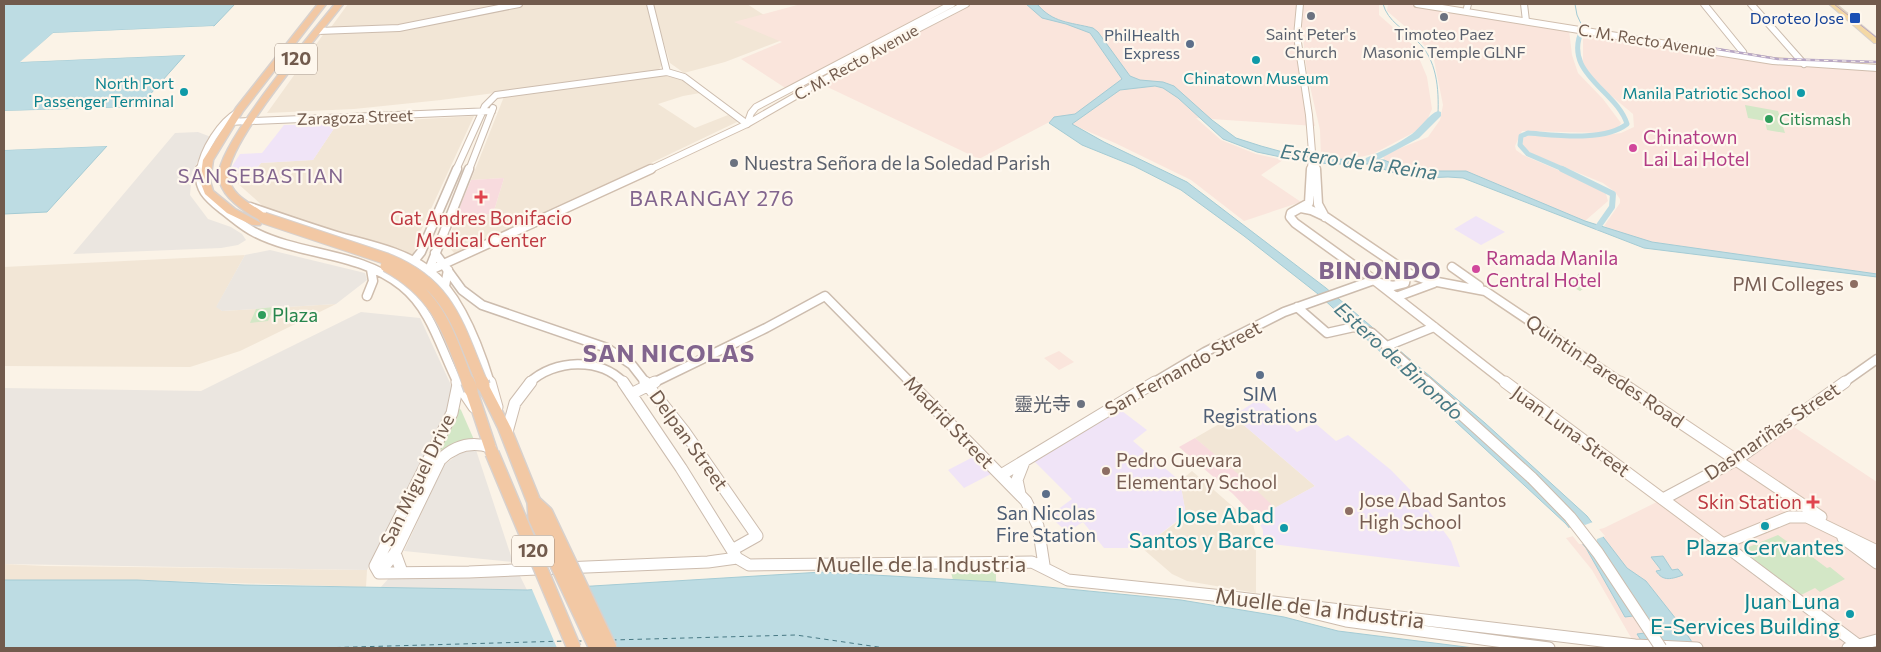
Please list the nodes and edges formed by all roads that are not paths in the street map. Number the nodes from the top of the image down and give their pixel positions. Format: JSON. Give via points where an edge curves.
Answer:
{"nodes":[{"id":1,"x":322,"y":4,"type":"edge"},
{"id":2,"x":339,"y":4,"type":"edge"},
{"id":3,"x":519,"y":4,"type":"edge"},
{"id":4,"x":650,"y":4,"type":"edge"},
{"id":5,"x":952,"y":4,"type":"edge"},
{"id":6,"x":966,"y":4,"type":"edge"},
{"id":7,"x":1300,"y":4,"type":"edge"},
{"id":8,"x":1417,"y":4,"type":"edge"},
{"id":9,"x":1440,"y":4,"type":"edge"},
{"id":10,"x":1524,"y":4,"type":"edge"},
{"id":11,"x":1704,"y":4,"type":"edge"},
{"id":12,"x":1751,"y":4,"type":"edge"},
{"id":13,"x":1832,"y":4,"type":"edge"},
{"id":14,"x":1840,"y":4,"type":"edge"},
{"id":15,"x":1468,"y":6,"type":"edge"},
{"id":16,"x":1525,"y":19,"type":"junction"},
{"id":17,"x":1585,"y":28,"type":"junction"},
{"id":18,"x":318,"y":31,"type":"junction"},
{"id":19,"x":1877,"y":34,"type":"edge"},
{"id":20,"x":1877,"y":41,"type":"edge"},
{"id":21,"x":1743,"y":52,"type":"junction"},
{"id":22,"x":1802,"y":61,"type":"junction"},
{"id":23,"x":1877,"y":65,"type":"edge"},
{"id":24,"x":667,"y":72,"type":"junction"},
{"id":25,"x":493,"y":106,"type":"junction"},
{"id":26,"x":756,"y":107,"type":"junction"},
{"id":27,"x":484,"y":109,"type":"junction"},
{"id":28,"x":766,"y":112,"type":"junction"},
{"id":29,"x":233,"y":117,"type":"junction"},
{"id":30,"x":252,"y":118,"type":"junction"},
{"id":31,"x":747,"y":124,"type":"junction"},
{"id":32,"x":1314,"y":162,"type":"junction"},
{"id":33,"x":465,"y":179,"type":"junction"},
{"id":34,"x":452,"y":180,"type":"junction"},
{"id":35,"x":243,"y":204,"type":"junction"},
{"id":36,"x":1301,"y":208,"type":"junction"},
{"id":37,"x":435,"y":216,"type":"junction"},
{"id":38,"x":449,"y":216,"type":"junction"},
{"id":39,"x":1326,"y":217,"type":"junction"},
{"id":40,"x":260,"y":220,"type":"junction"},
{"id":41,"x":389,"y":253,"type":"junction"},
{"id":42,"x":435,"y":253,"type":"junction"},
{"id":43,"x":413,"y":262,"type":"junction"},
{"id":44,"x":445,"y":267,"type":"junction"},
{"id":45,"x":1397,"y":267,"type":"junction"},
{"id":46,"x":370,"y":268,"type":"junction"},
{"id":47,"x":1452,"y":268,"type":"dead end"},
{"id":48,"x":429,"y":270,"type":"junction"},
{"id":49,"x":414,"y":277,"type":"joint"},
{"id":50,"x":1376,"y":281,"type":"junction"},
{"id":51,"x":1442,"y":282,"type":"junction"},
{"id":52,"x":400,"y":284,"type":"junction"},
{"id":53,"x":445,"y":286,"type":"junction"},
{"id":54,"x":1486,"y":291,"type":"junction"},
{"id":55,"x":368,"y":296,"type":"dead end"},
{"id":56,"x":1396,"y":297,"type":"junction"},
{"id":57,"x":1301,"y":306,"type":"junction"},
{"id":58,"x":1434,"y":327,"type":"junction"},
{"id":59,"x":1393,"y":344,"type":"junction"},
{"id":60,"x":1877,"y":359,"type":"edge"},
{"id":61,"x":458,"y":384,"type":"junction"},
{"id":62,"x":649,"y":385,"type":"junction"},
{"id":63,"x":631,"y":394,"type":"junction"},
{"id":64,"x":497,"y":408,"type":"junction"},
{"id":65,"x":479,"y":413,"type":"junction"},
{"id":66,"x":507,"y":432,"type":"junction"},
{"id":67,"x":491,"y":450,"type":"junction"},
{"id":68,"x":1025,"y":460,"type":"junction"},
{"id":69,"x":1736,"y":460,"type":"junction"},
{"id":70,"x":1001,"y":475,"type":"junction"},
{"id":71,"x":1020,"y":494,"type":"junction"},
{"id":72,"x":1663,"y":499,"type":"junction"},
{"id":73,"x":1792,"y":499,"type":"junction"},
{"id":74,"x":534,"y":502,"type":"junction"},
{"id":75,"x":404,"y":507,"type":"junction"},
{"id":76,"x":417,"y":507,"type":"junction"},
{"id":77,"x":1789,"y":517,"type":"junction"},
{"id":78,"x":1824,"y":525,"type":"junction"},
{"id":79,"x":1724,"y":544,"type":"junction"},
{"id":80,"x":1877,"y":545,"type":"edge"},
{"id":81,"x":1877,"y":551,"type":"edge"},
{"id":82,"x":395,"y":554,"type":"junction"},
{"id":83,"x":734,"y":554,"type":"junction"},
{"id":84,"x":1877,"y":563,"type":"edge"},
{"id":85,"x":1044,"y":565,"type":"junction"},
{"id":86,"x":379,"y":572,"type":"junction"},
{"id":87,"x":402,"y":572,"type":"junction"},
{"id":88,"x":1270,"y":602,"type":"junction"},
{"id":89,"x":1877,"y":640,"type":"edge"},
{"id":90,"x":1646,"y":646,"type":"joint"},
{"id":91,"x":1853,"y":647,"type":"edge"},
{"id":92,"x":574,"y":648,"type":"edge"},
{"id":93,"x":596,"y":648,"type":"edge"},
{"id":94,"x":610,"y":648,"type":"edge"},
{"id":95,"x":1549,"y":648,"type":"edge"},
{"id":96,"x":1661,"y":648,"type":"edge"},
{"id":97,"x":1697,"y":648,"type":"edge"}],
"edges":[{"from":1,"to":29,"type":"highway","number":"120"},
{"from":2,"to":18,"type":"highway","number":"120"},
{"from":3,"to":18,"type":"street","via":[[399,28]]},
{"from":4,"to":24,"type":"street"},
{"from":5,"to":26,"type":"street","name":"C. M. Recto Avenue"},
{"from":6,"to":28,"type":"street","name":"C. M. Recto Avenue"},
{"from":7,"to":32,"type":"street","via":[[1297,36]]},
{"from":8,"to":16,"type":"street","name":"C. M. Recto Avenue"},
{"from":9,"to":15,"type":"street","name":"C. M. Recto Avenue"},
{"from":10,"to":16,"type":"street"},
{"from":11,"to":21,"type":"street"},
{"from":12,"to":22,"type":"street"},
{"from":13,"to":20,"type":"main road"},
{"from":14,"to":19,"type":"main road"},
{"from":15,"to":16,"type":"street","name":"C. M. Recto Avenue"},
{"from":16,"to":17,"type":"street","name":"C. M. Recto Avenue"},
{"from":17,"to":21,"type":"street","name":"C. M. Recto Avenue"},
{"from":17,"to":22,"type":"street","name":"C. M. Recto Avenue","via":[[1773,61]]},
{"from":18,"to":30,"type":"highway","number":"120"},
{"from":21,"to":22,"type":"street","name":"C. M. Recto Avenue"},
{"from":22,"to":23,"type":"street","name":"C. M. Recto Avenue"},
{"from":24,"to":25,"type":"street","name":"Zaragoza Street","via":[[500,93],[495,96]]},
{"from":24,"to":31,"type":"street","via":[[684,77]]},
{"from":25,"to":27,"type":"street","name":"Zaragoza Street"},
{"from":25,"to":33,"type":"street"},
{"from":26,"to":28,"type":"street","via":[[757,112]]},
{"from":26,"to":31,"type":"street"},
{"from":27,"to":30,"type":"street","name":"Zaragoza Street"},
{"from":27,"to":34,"type":"street"},
{"from":28,"to":31,"type":"street","name":"C. M. Recto Avenue"},
{"from":29,"to":30,"type":"street","name":"Zaragoza Street"},
{"from":29,"to":40,"type":"highway","number":"120","via":[[212,151],[205,169],[205,182],[208,192],[238,215]]},
{"from":29,"to":46,"type":"street","number":"120","via":[[202,159],[200,183],[203,194],[244,227],[260,235]]},
{"from":30,"to":35,"type":"highway","number":"120","via":[[231,152],[223,175]]},
{"from":31,"to":44,"type":"street","name":"C. M. Recto Avenue"},
{"from":32,"to":36,"type":"street","via":[[1309,203]]},
{"from":32,"to":39,"type":"street","via":[[1318,204]]},
{"from":33,"to":34,"type":"street"},
{"from":33,"to":38,"type":"street"},
{"from":34,"to":37,"type":"street"},
{"from":35,"to":40,"type":"highway","number":"120"},
{"from":35,"to":41,"type":"street","number":"120"},
{"from":36,"to":39,"type":"street","name":"Quintin Paredes Road"},
{"from":36,"to":50,"type":"street","name":"Juan Luna Street","via":[[1291,213],[1291,219],[1298,226]]},
{"from":37,"to":38,"type":"street"},
{"from":37,"to":43,"type":"street","via":[[421,252]]},
{"from":38,"to":42,"type":"street"},
{"from":39,"to":45,"type":"street","name":"Quintin Paredes Road"},
{"from":40,"to":64,"type":"highway","number":"120","bridge":true,"via":[[387,259],[421,276],[444,300]]},
{"from":40,"to":65,"type":"highway","number":"120","bridge":true,"via":[[380,263],[413,281],[435,305]]},
{"from":41,"to":43,"type":"street","number":"120"},
{"from":41,"to":46,"type":"street"},
{"from":42,"to":44,"type":"street","name":"Delpan Street"},
{"from":42,"to":48,"type":"street"},
{"from":43,"to":48,"type":"street","number":"120"},
{"from":44,"to":48,"type":"street","name":"C. M. Recto Avenue"},
{"from":44,"to":53,"type":"street"},
{"from":44,"to":62,"type":"street","name":"Delpan Street","via":[[462,290],[482,305],[607,348],[632,365]]},
{"from":45,"to":50,"type":"street","via":[[1406,277],[1405,283],[1393,286]]},
{"from":45,"to":51,"type":"street","name":"Quintin Paredes Road","via":[[1420,278]]},
{"from":46,"to":52,"type":"street","number":"120"},
{"from":46,"to":55,"type":"street","via":[[374,281]]},
{"from":47,"to":54,"type":"street"},
{"from":48,"to":49,"type":"street","name":"C. M. Recto Avenue"},
{"from":48,"to":53,"type":"street","number":"120"},
{"from":49,"to":52,"type":"street"},
{"from":50,"to":56,"type":"street","name":"Juan Luna Street"},
{"from":50,"to":57,"type":"street","name":"San Fernando Street"},
{"from":51,"to":54,"type":"street","name":"Quintin Paredes Road"},
{"from":51,"to":56,"type":"street","via":[[1427,284]]},
{"from":52,"to":61,"type":"street","number":"120","via":[[427,316]]},
{"from":53,"to":64,"type":"street","number":"120","via":[[458,306],[490,376]]},
{"from":54,"to":69,"type":"street","name":"Quintin Paredes Road"},
{"from":56,"to":58,"type":"street","name":"Juan Luna Street"},
{"from":57,"to":59,"type":"street","via":[[1327,333],[1354,327]]},
{"from":57,"to":68,"type":"street","name":"San Fernando Street","via":[[1205,352]]},
{"from":58,"to":59,"type":"street"},
{"from":58,"to":72,"type":"street","name":"Juan Luna Street"},
{"from":59,"to":96,"type":"street","bridge":true,"via":[[1570,517]]},
{"from":60,"to":69,"type":"street","name":"Dasmariñas Street"},
{"from":61,"to":65,"type":"street","number":"120"},
{"from":61,"to":75,"type":"street","name":"San Miguel Drive","via":[[452,413]]},
{"from":62,"to":63,"type":"street"},
{"from":62,"to":70,"type":"street","name":"Madrid Street","via":[[825,296]]},
{"from":62,"to":83,"type":"street","name":"Delpan Street","via":[[757,536]]},
{"from":63,"to":66,"type":"street","name":"Delpan Street","via":[[618,378],[605,369],[578,364],[555,368],[535,378],[519,395],[511,411]]},
{"from":63,"to":83,"type":"street","name":"Delpan Street"},
{"from":64,"to":66,"type":"highway","number":"120"},
{"from":65,"to":67,"type":"highway","number":"120"},
{"from":66,"to":74,"type":"highway","number":"120"},
{"from":67,"to":76,"type":"street","name":"San Miguel Drive","via":[[481,444],[470,444],[444,456]]},
{"from":67,"to":92,"type":"highway","number":"120","bridge":true},
{"from":68,"to":70,"type":"street","name":"San Fernando Street"},
{"from":68,"to":71,"type":"street","via":[[1017,480]]},
{"from":69,"to":72,"type":"street","name":"Dasmariñas Street"},
{"from":69,"to":73,"type":"street","name":"Quintin Paredes Road"},
{"from":70,"to":71,"type":"street","name":"Madrid Street"},
{"from":71,"to":85,"type":"street","name":"Madrid Street","via":[[1035,519]]},
{"from":72,"to":79,"type":"street","name":"Juan Luna Street"},
{"from":73,"to":77,"type":"street"},
{"from":73,"to":80,"type":"street","name":"Quintin Paredes Road"},
{"from":74,"to":93,"type":"highway","number":"120","bridge":true,"via":[[536,518]]},
{"from":74,"to":94,"type":"highway","number":"120","bridge":true,"via":[[546,513]]},
{"from":75,"to":76,"type":"street"},
{"from":75,"to":86,"type":"street","name":"San Miguel Drive","via":[[375,566]]},
{"from":76,"to":82,"type":"street","name":"San Miguel Drive"},
{"from":77,"to":78,"type":"street","via":[[1810,517]]},
{"from":77,"to":79,"type":"street"},
{"from":78,"to":81,"type":"street"},
{"from":78,"to":84,"type":"street"},
{"from":79,"to":91,"type":"street","name":"Juan Luna Street"},
{"from":82,"to":86,"type":"street"},
{"from":82,"to":87,"type":"street","name":"San Miguel Drive"},
{"from":83,"to":85,"type":"street","name":"Muelle de la Industria","via":[[749,565],[1022,561]]},
{"from":83,"to":87,"type":"street","name":"Muelle de la Industria","via":[[708,562]]},
{"from":85,"to":88,"type":"street","name":"Muelle de la Industria","via":[[1059,578],[1068,580]]},
{"from":86,"to":87,"type":"street","name":"Muelle de la Industria"},
{"from":88,"to":90,"type":"street","name":"Muelle de la Industria"},
{"from":88,"to":95,"type":"street","via":[[1346,621]]},
{"from":89,"to":91,"type":"street"},
{"from":90,"to":97,"type":"street","name":"Muelle de la Industria"}]}
